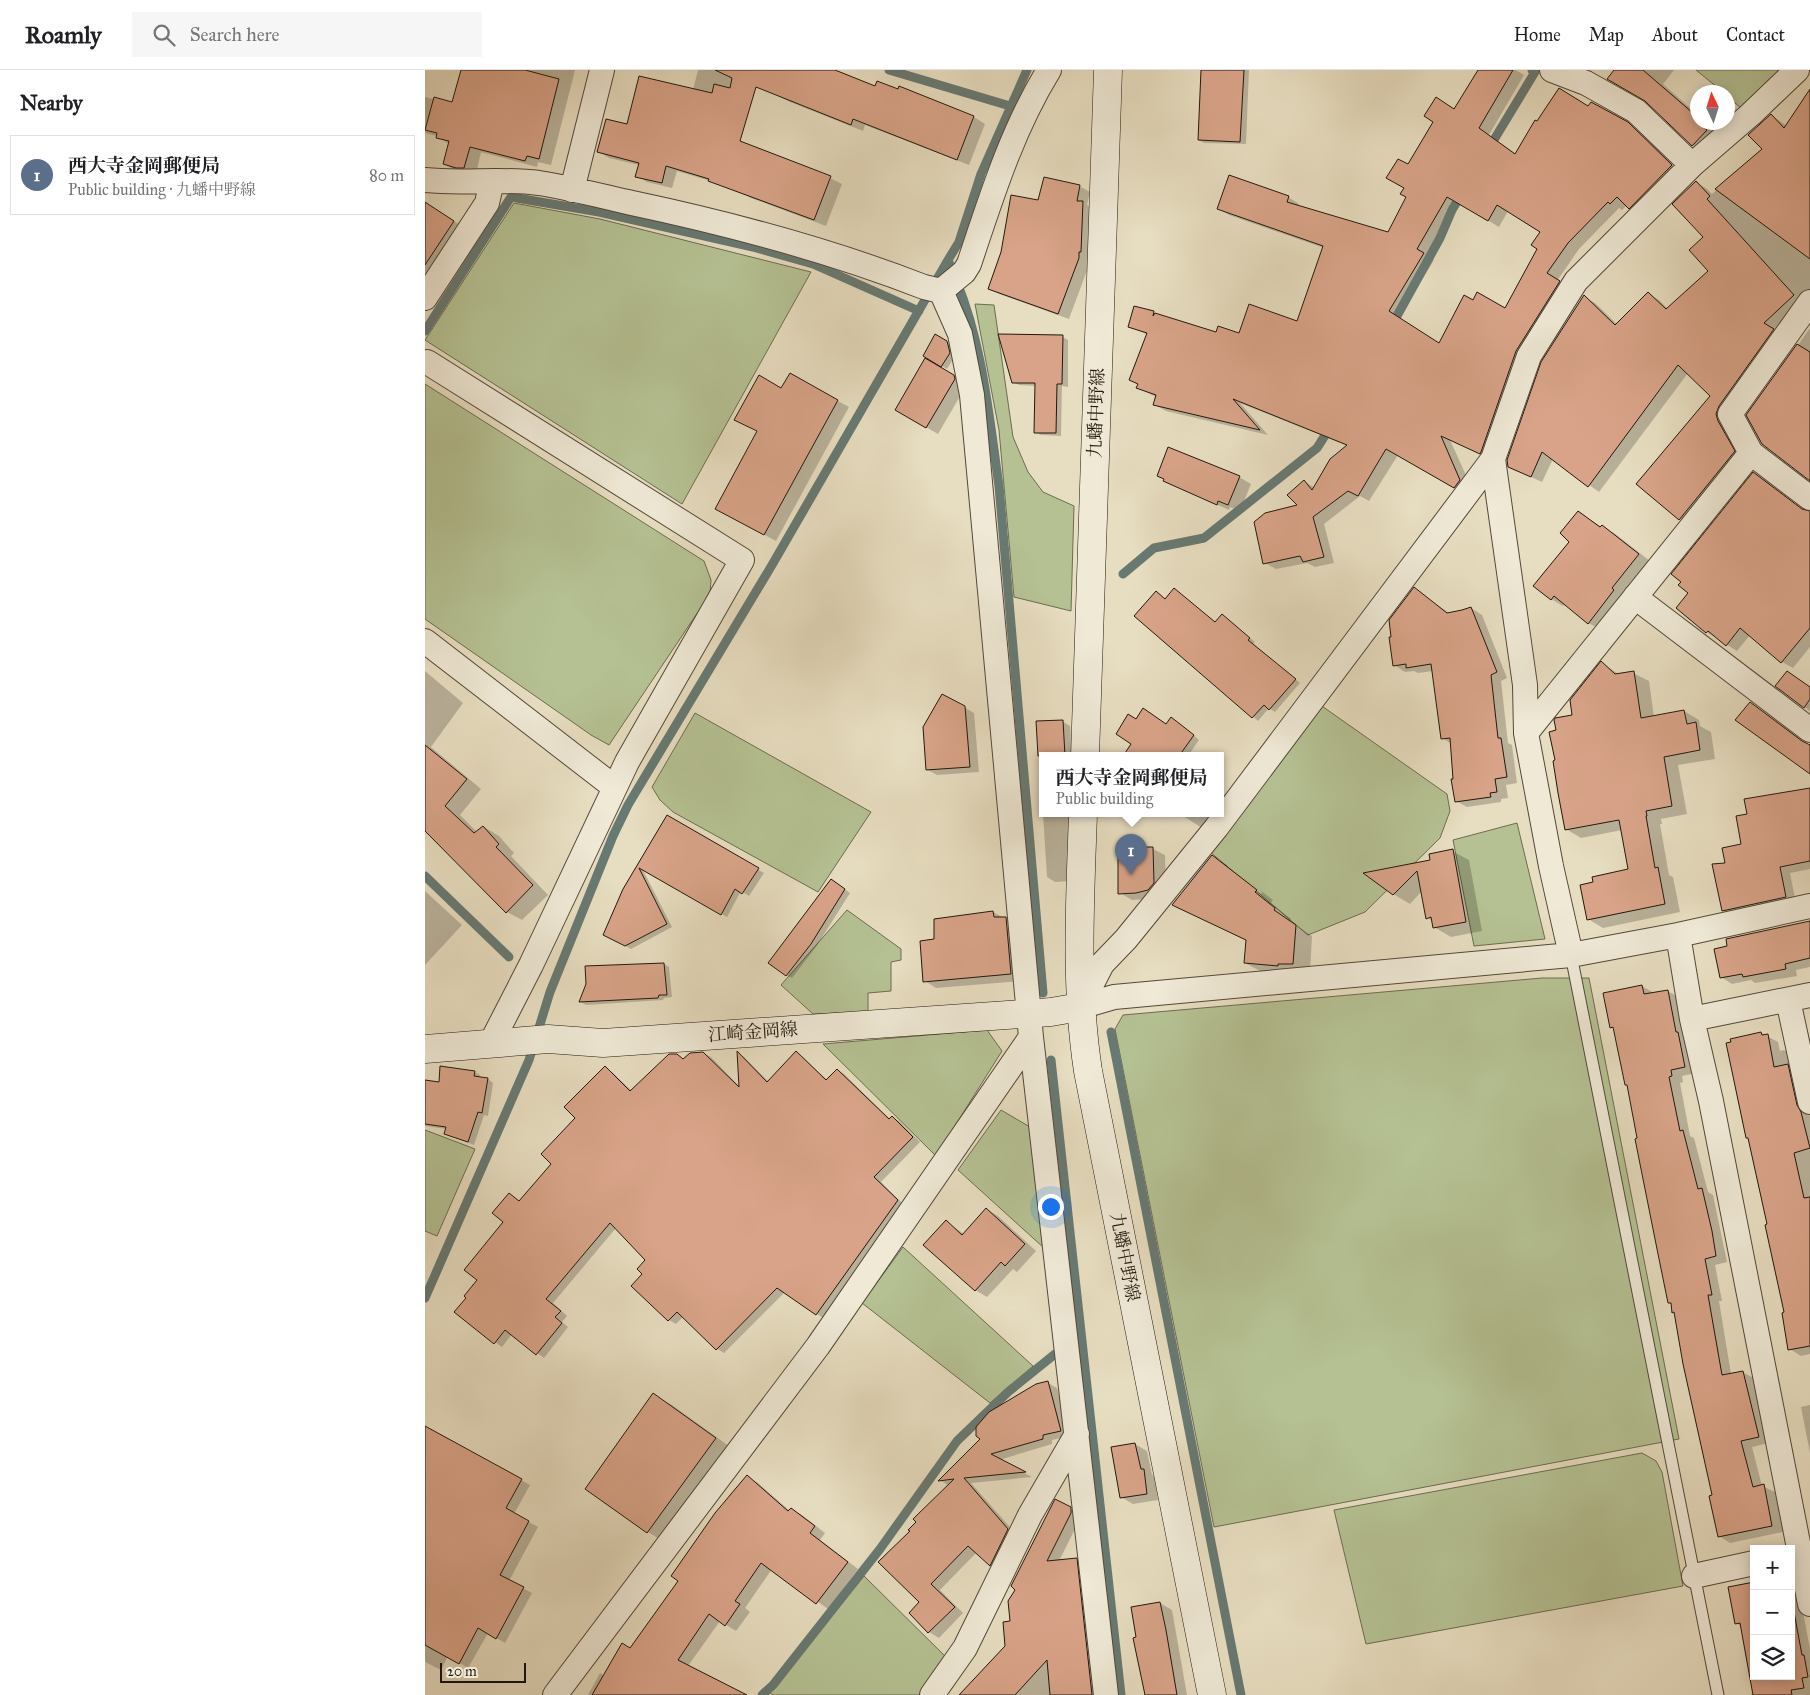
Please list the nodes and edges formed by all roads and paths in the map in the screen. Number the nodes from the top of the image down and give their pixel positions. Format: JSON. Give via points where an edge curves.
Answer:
{"nodes":[{"id":1,"x":602,"y":70,"type":"edge"},
{"id":2,"x":1049,"y":70,"type":"edge"},
{"id":3,"x":1108,"y":70,"type":"edge"},
{"id":4,"x":1552,"y":70,"type":"edge"},
{"id":5,"x":1797,"y":70,"type":"edge"},
{"id":6,"x":1692,"y":165,"type":"junction"},
{"id":7,"x":425,"y":180,"type":"edge"},
{"id":8,"x":492,"y":180,"type":"junction"},
{"id":9,"x":572,"y":190,"type":"junction"},
{"id":10,"x":944,"y":284,"type":"junction"},
{"id":11,"x":425,"y":298,"type":"edge"},
{"id":12,"x":1810,"y":302,"type":"edge"},
{"id":13,"x":427,"y":362,"type":"dead end"},
{"id":14,"x":1751,"y":453,"type":"junction"},
{"id":15,"x":1493,"y":459,"type":"junction"},
{"id":16,"x":1810,"y":498,"type":"edge"},
{"id":17,"x":1635,"y":597,"type":"junction"},
{"id":18,"x":425,"y":641,"type":"edge"},
{"id":19,"x":1810,"y":730,"type":"edge"},
{"id":20,"x":1526,"y":733,"type":"junction"},
{"id":21,"x":1085,"y":752,"type":"edge"},
{"id":22,"x":614,"y":787,"type":"junction"},
{"id":23,"x":1083,"y":817,"type":"edge"},
{"id":24,"x":1810,"y":906,"type":"edge"},
{"id":25,"x":1678,"y":935,"type":"junction"},
{"id":26,"x":1571,"y":955,"type":"junction"},
{"id":27,"x":1799,"y":998,"type":"edge"},
{"id":28,"x":1080,"y":1007,"type":"junction"},
{"id":29,"x":1693,"y":1019,"type":"junction"},
{"id":30,"x":1030,"y":1025,"type":"junction"},
{"id":31,"x":491,"y":1043,"type":"junction"},
{"id":32,"x":425,"y":1049,"type":"edge"},
{"id":33,"x":1810,"y":1102,"type":"edge"},
{"id":34,"x":1077,"y":1434,"type":"junction"},
{"id":35,"x":1800,"y":1552,"type":"edge"},
{"id":36,"x":1750,"y":1563,"type":"edge"},
{"id":37,"x":1694,"y":1576,"type":"junction"},
{"id":38,"x":1810,"y":1604,"type":"edge"},
{"id":39,"x":555,"y":1695,"type":"edge"},
{"id":40,"x":932,"y":1695,"type":"edge"},
{"id":41,"x":1106,"y":1695,"type":"edge"},
{"id":42,"x":1212,"y":1695,"type":"edge"},
{"id":43,"x":1718,"y":1695,"type":"edge"}],
"edges":[{"from":1,"to":9,"type":"street"},
{"from":2,"to":10,"type":"street","via":[[1000,170],[969,264]]},
{"from":3,"to":21,"type":"main road","name":"九蟠中野線"},
{"from":4,"to":6,"type":"street","via":[[1586,83],[1636,111]]},
{"from":5,"to":6,"type":"street"},
{"from":6,"to":15,"type":"street","via":[[1576,281],[1529,356]]},
{"from":7,"to":8,"type":"street","via":[[453,183]]},
{"from":8,"to":9,"type":"street"},
{"from":8,"to":11,"type":"street","via":[[487,203]]},
{"from":9,"to":10,"type":"street","via":[[707,219]]},
{"from":10,"to":30,"type":"street","via":[[960,334],[972,395]]},
{"from":12,"to":14,"type":"street","via":[[1730,414]]},
{"from":13,"to":22,"type":"street","via":[[742,560]]},
{"from":14,"to":16,"type":"street"},
{"from":14,"to":17,"type":"street"},
{"from":15,"to":20,"type":"street","via":[[1525,685]]},
{"from":15,"to":28,"type":"street","via":[[1222,820],[1102,964]]},
{"from":17,"to":19,"type":"street"},
{"from":17,"to":20,"type":"street"},
{"from":18,"to":22,"type":"street"},
{"from":20,"to":26,"type":"street"},
{"from":22,"to":31,"type":"street"},
{"from":23,"to":28,"type":"main road","name":"九蟠中野線"},
{"from":24,"to":25,"type":"street"},
{"from":25,"to":26,"type":"street"},
{"from":25,"to":29,"type":"street"},
{"from":26,"to":28,"type":"street","via":[[1114,997]]},
{"from":26,"to":37,"type":"lane"},
{"from":27,"to":29,"type":"street"},
{"from":27,"to":33,"type":"street"},
{"from":28,"to":30,"type":"main road","name":"江崎金岡線","via":[[1051,1012]]},
{"from":28,"to":42,"type":"main road","name":"九蟠中野線","via":[[1088,1071]]},
{"from":29,"to":35,"type":"street"},
{"from":30,"to":31,"type":"main road","name":"江崎金岡線","via":[[603,1042],[548,1039]]},
{"from":30,"to":34,"type":"street"},
{"from":30,"to":39,"type":"street","via":[[818,1346]]},
{"from":31,"to":32,"type":"main road","name":"江崎金岡線"},
{"from":34,"to":40,"type":"street","via":[[1030,1515],[965,1648]]},
{"from":34,"to":41,"type":"street"},
{"from":35,"to":38,"type":"street"},
{"from":36,"to":37,"type":"street"},
{"from":37,"to":43,"type":"lane"}]}
